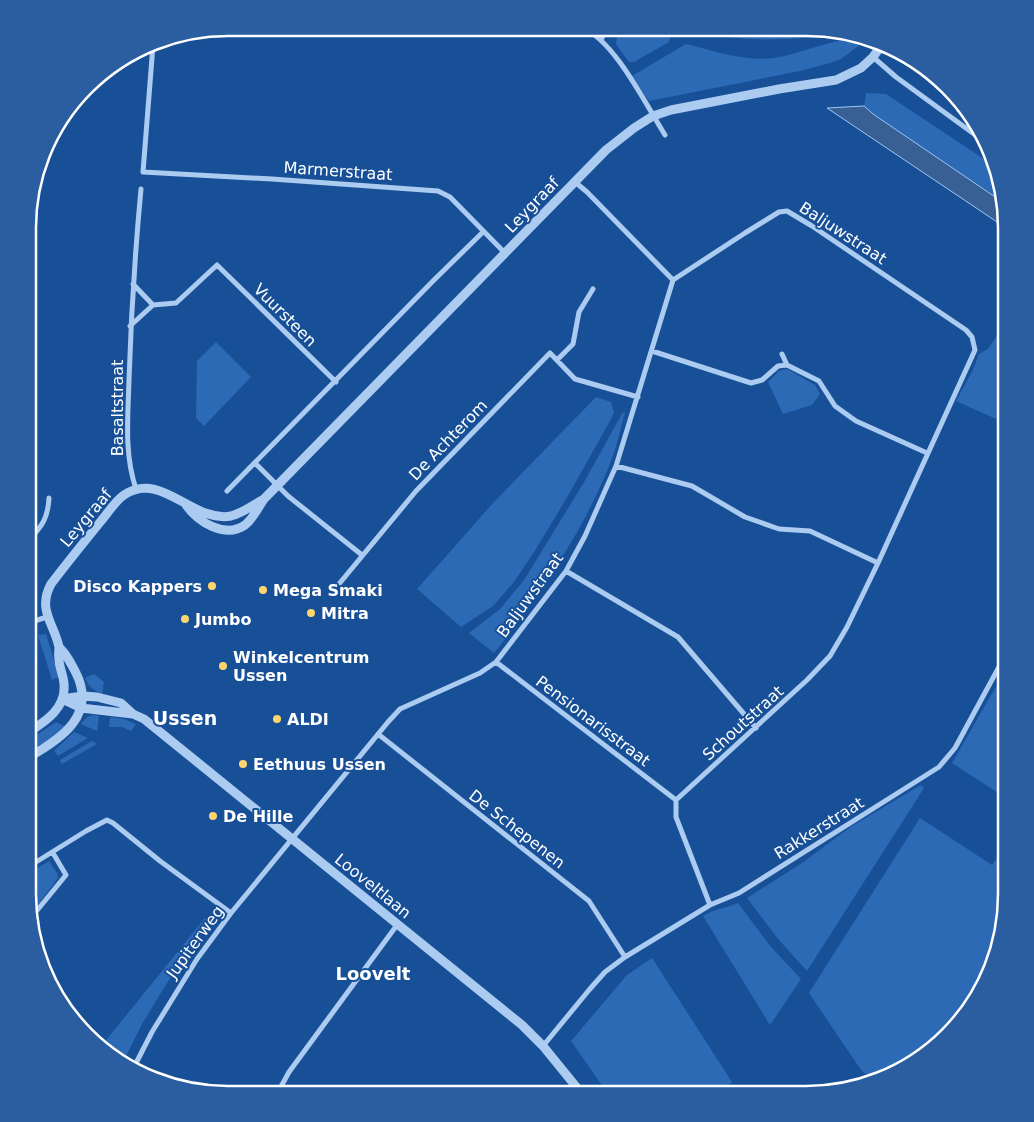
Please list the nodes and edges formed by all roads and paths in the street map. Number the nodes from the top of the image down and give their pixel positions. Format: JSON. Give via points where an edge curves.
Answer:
{"nodes":[{"id":1,"x":595,"y":36,"type":"edge"},
{"id":2,"x":603,"y":36,"type":"edge"},
{"id":3,"x":601,"y":40,"type":"junction"},
{"id":4,"x":877,"y":50,"type":"edge"},
{"id":5,"x":152,"y":52,"type":"edge"},
{"id":6,"x":873,"y":57,"type":"junction"},
{"id":7,"x":653,"y":116,"type":"junction"},
{"id":8,"x":969,"y":128,"type":"edge"},
{"id":9,"x":665,"y":135,"type":"dead end"},
{"id":10,"x":575,"y":182,"type":"junction"},
{"id":11,"x":141,"y":190,"type":"dead end"},
{"id":12,"x":483,"y":232,"type":"junction"},
{"id":13,"x":505,"y":254,"type":"junction"},
{"id":14,"x":672,"y":280,"type":"junction"},
{"id":15,"x":133,"y":284,"type":"junction"},
{"id":16,"x":593,"y":289,"type":"dead end"},
{"id":17,"x":153,"y":305,"type":"junction"},
{"id":18,"x":130,"y":326,"type":"junction"},
{"id":19,"x":652,"y":351,"type":"junction"},
{"id":20,"x":782,"y":354,"type":"dead end"},
{"id":21,"x":557,"y":360,"type":"junction"},
{"id":22,"x":969,"y":363,"type":"joint"},
{"id":23,"x":787,"y":365,"type":"junction"},
{"id":24,"x":336,"y":382,"type":"junction"},
{"id":25,"x":638,"y":397,"type":"junction"},
{"id":26,"x":927,"y":454,"type":"junction"},
{"id":27,"x":255,"y":463,"type":"junction"},
{"id":28,"x":616,"y":466,"type":"junction"},
{"id":29,"x":277,"y":485,"type":"junction"},
{"id":30,"x":136,"y":489,"type":"junction"},
{"id":31,"x":227,"y":492,"type":"dead end"},
{"id":32,"x":49,"y":498,"type":"dead end"},
{"id":33,"x":264,"y":499,"type":"junction"},
{"id":34,"x":186,"y":505,"type":"junction"},
{"id":35,"x":36,"y":532,"type":"edge"},
{"id":36,"x":362,"y":555,"type":"junction"},
{"id":37,"x":878,"y":563,"type":"junction"},
{"id":38,"x":566,"y":571,"type":"junction"},
{"id":39,"x":339,"y":584,"type":"dead end"},
{"id":40,"x":47,"y":617,"type":"junction"},
{"id":41,"x":36,"y":620,"type":"edge"},
{"id":42,"x":59,"y":647,"type":"junction"},
{"id":43,"x":496,"y":662,"type":"junction"},
{"id":44,"x":998,"y":669,"type":"edge"},
{"id":45,"x":82,"y":696,"type":"junction"},
{"id":46,"x":62,"y":699,"type":"junction"},
{"id":47,"x":81,"y":708,"type":"junction"},
{"id":48,"x":133,"y":714,"type":"junction"},
{"id":49,"x":36,"y":727,"type":"edge"},
{"id":50,"x":756,"y":728,"type":"junction"},
{"id":51,"x":378,"y":734,"type":"junction"},
{"id":52,"x":36,"y":752,"type":"edge"},
{"id":53,"x":676,"y":800,"type":"junction"},
{"id":54,"x":293,"y":840,"type":"junction"},
{"id":55,"x":53,"y":853,"type":"junction"},
{"id":56,"x":36,"y":863,"type":"edge"},
{"id":57,"x":710,"y":905,"type":"junction"},
{"id":58,"x":37,"y":910,"type":"edge"},
{"id":59,"x":231,"y":913,"type":"junction"},
{"id":60,"x":397,"y":925,"type":"junction"},
{"id":61,"x":625,"y":957,"type":"junction"},
{"id":62,"x":543,"y":1046,"type":"junction"},
{"id":63,"x":136,"y":1062,"type":"edge"},
{"id":64,"x":281,"y":1086,"type":"edge"},
{"id":65,"x":576,"y":1086,"type":"edge"}],
"edges":[{"from":1,"to":3,"type":"street"},
{"from":2,"to":3,"type":"street"},
{"from":3,"to":7,"type":"street","via":[[626,72]]},
{"from":4,"to":6,"type":"street"},
{"from":5,"to":12,"type":"street","name":"Marmerstraat","via":[[143,172],[438,191],[450,197]]},
{"from":6,"to":7,"type":"street","name":"Leygraaf","via":[[861,68],[836,80],[702,103]]},
{"from":6,"to":8,"type":"street"},
{"from":7,"to":9,"type":"street"},
{"from":7,"to":10,"type":"street","name":"Leygraaf","via":[[618,140]]},
{"from":10,"to":13,"type":"street","name":"Leygraaf"},
{"from":10,"to":14,"type":"street"},
{"from":11,"to":15,"type":"street","name":"Basaltstraat"},
{"from":12,"to":13,"type":"street","name":"Marmerstraat"},
{"from":12,"to":24,"type":"street","name":"Leygraaf"},
{"from":13,"to":29,"type":"street","name":"Leygraaf"},
{"from":14,"to":19,"type":"street","name":"Baljuwstraat"},
{"from":14,"to":22,"type":"street","name":"Baljuwstraat","via":[[779,212],[787,211],[966,330],[972,337],[975,350]]},
{"from":15,"to":17,"type":"street"},
{"from":15,"to":18,"type":"street","name":"Basaltstraat"},
{"from":16,"to":21,"type":"street","via":[[579,312],[572,344]]},
{"from":17,"to":18,"type":"street"},
{"from":17,"to":24,"type":"street","name":"Vuursteen","via":[[176,303],[217,265]]},
{"from":18,"to":30,"type":"street","name":"Basaltstraat","via":[[127,438]]},
{"from":19,"to":23,"type":"street","via":[[751,383],[762,380],[778,366]]},
{"from":19,"to":25,"type":"street","name":"Baljuwstraat"},
{"from":20,"to":23,"type":"street"},
{"from":21,"to":25,"type":"street","via":[[575,379]]},
{"from":21,"to":36,"type":"street","name":"De Achterom","via":[[550,353],[529,374],[416,490]]},
{"from":22,"to":26,"type":"street","name":"Schoutstraat"},
{"from":23,"to":26,"type":"street","via":[[819,381],[835,406],[856,421]]},
{"from":24,"to":27,"type":"street","name":"Leygraaf"},
{"from":25,"to":28,"type":"street","name":"Baljuwstraat"},
{"from":26,"to":37,"type":"street","name":"Schoutstraat"},
{"from":27,"to":29,"type":"street"},
{"from":27,"to":31,"type":"street","name":"Leygraaf"},
{"from":28,"to":37,"type":"street","via":[[692,486],[745,517],[779,529],[810,531]]},
{"from":28,"to":38,"type":"street","name":"Baljuwstraat"},
{"from":29,"to":33,"type":"street","name":"Leygraaf"},
{"from":29,"to":36,"type":"street"},
{"from":30,"to":34,"type":"street","name":"Leygraaf","via":[[155,488]]},
{"from":30,"to":40,"type":"street","name":"Leygraaf","via":[[119,499],[50,584],[45,608]]},
{"from":32,"to":35,"type":"street","via":[[48,513]]},
{"from":33,"to":34,"type":"street","name":"Leygraaf","via":[[229,516],[212,515]]},
{"from":33,"to":34,"type":"street","name":"Leygraaf","via":[[244,526],[231,530],[210,526]]},
{"from":36,"to":39,"type":"street","name":"De Achterom"},
{"from":37,"to":50,"type":"street","name":"Schoutstraat","via":[[830,656]]},
{"from":38,"to":43,"type":"street","name":"Baljuwstraat"},
{"from":38,"to":50,"type":"street","via":[[678,637]]},
{"from":40,"to":41,"type":"street"},
{"from":40,"to":42,"type":"street","name":"Leygraaf"},
{"from":42,"to":45,"type":"street","name":"Leygraaf","via":[[78,678]]},
{"from":42,"to":46,"type":"street","name":"Leygraaf","via":[[58,659],[64,684]]},
{"from":43,"to":51,"type":"street","name":"Baljuwstraat","via":[[480,673],[400,709]]},
{"from":43,"to":53,"type":"street","name":"Pensionarisstraat"},
{"from":44,"to":57,"type":"street","name":"Rakkerstraat","via":[[955,748],[939,767],[739,893]]},
{"from":45,"to":46,"type":"street","name":"Looveltlaan"},
{"from":45,"to":47,"type":"street","name":"Leygraaf"},
{"from":45,"to":48,"type":"street","name":"Looveltlaan","via":[[121,703]]},
{"from":46,"to":47,"type":"street","name":"Looveltlaan"},
{"from":46,"to":49,"type":"street","via":[[54,714]]},
{"from":47,"to":48,"type":"street","name":"Looveltlaan"},
{"from":47,"to":52,"type":"street","name":"Leygraaf","via":[[73,724],[62,735]]},
{"from":48,"to":54,"type":"street","name":"Looveltlaan","via":[[144,719]]},
{"from":50,"to":53,"type":"street","name":"Schoutstraat"},
{"from":51,"to":54,"type":"street","name":"Baljuwstraat"},
{"from":51,"to":61,"type":"street","name":"De Schepenen","via":[[589,901]]},
{"from":53,"to":57,"type":"street","via":[[676,817]]},
{"from":54,"to":59,"type":"street","name":"Jupiterweg"},
{"from":54,"to":60,"type":"street","name":"Looveltlaan"},
{"from":55,"to":56,"type":"street"},
{"from":55,"to":58,"type":"street","via":[[66,875]]},
{"from":55,"to":59,"type":"street","via":[[107,820],[113,822]]},
{"from":57,"to":61,"type":"street"},
{"from":59,"to":63,"type":"street","name":"Jupiterweg","via":[[178,988]]},
{"from":60,"to":62,"type":"street","name":"Looveltlaan"},
{"from":60,"to":64,"type":"street"},
{"from":61,"to":62,"type":"street","via":[[605,972]]},
{"from":62,"to":65,"type":"street","name":"Looveltlaan"}]}
